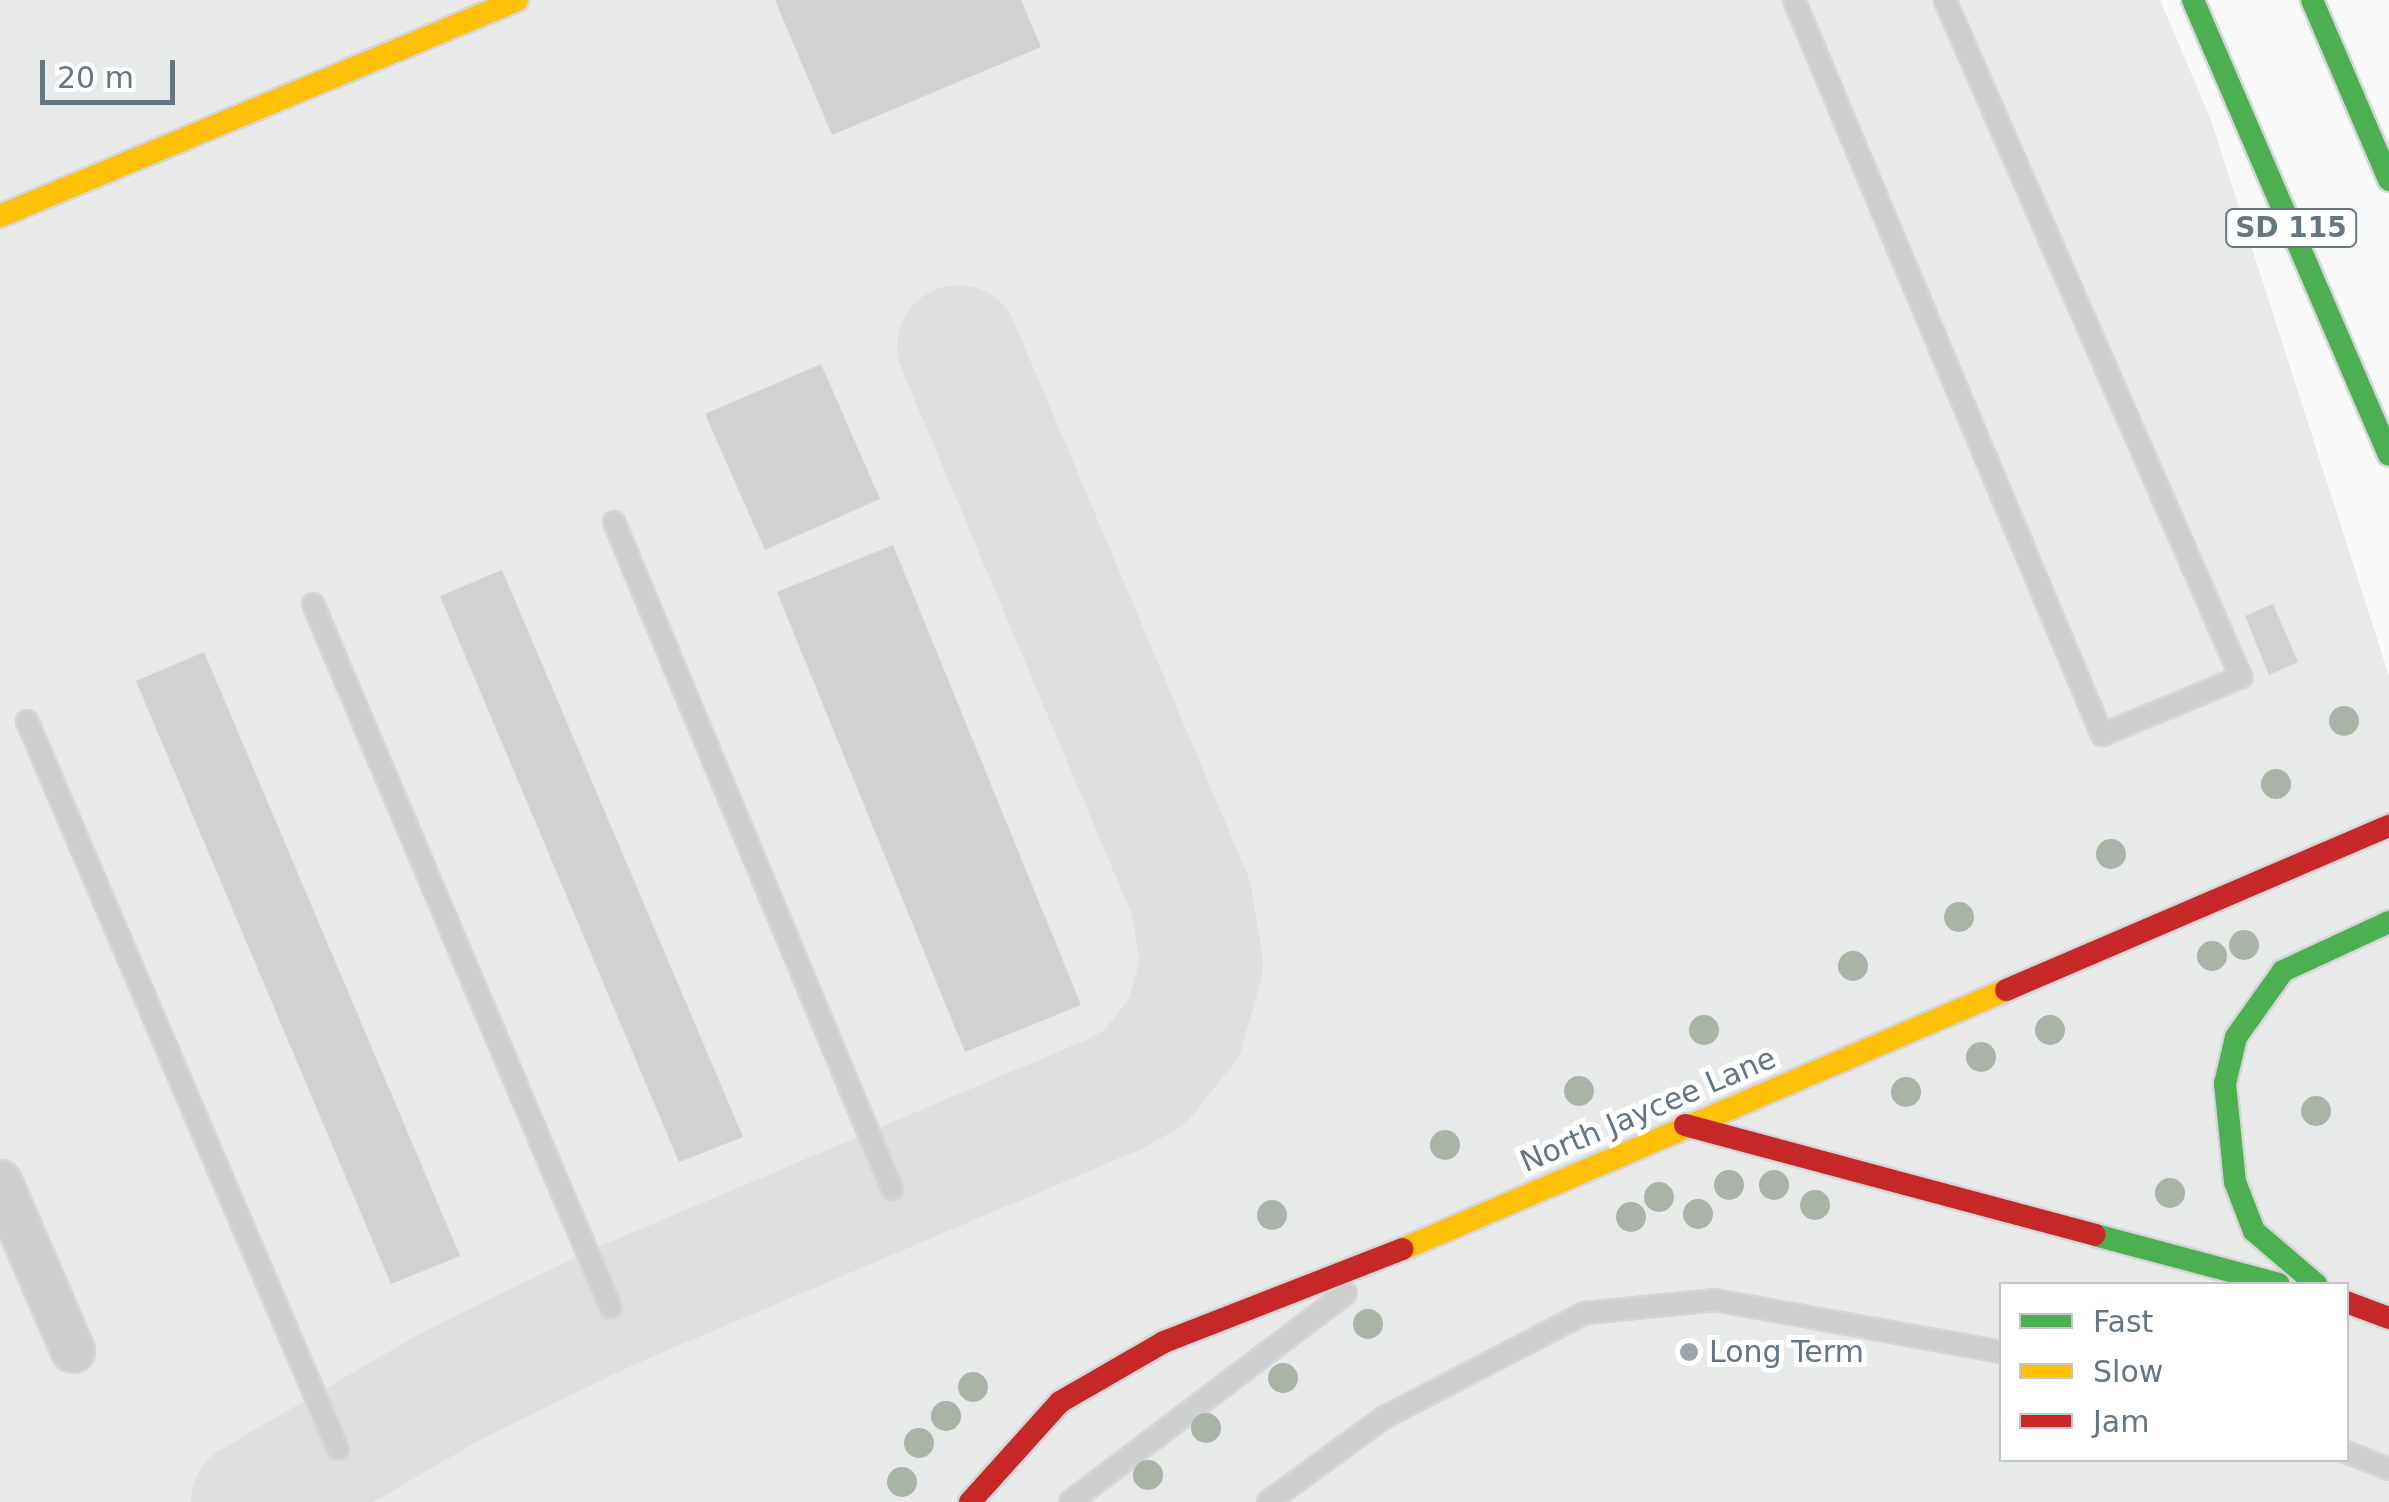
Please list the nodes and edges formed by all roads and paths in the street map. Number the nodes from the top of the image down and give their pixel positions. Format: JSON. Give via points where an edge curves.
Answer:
{"nodes":[{"id":1,"x":517,"y":0,"type":"edge"},
{"id":2,"x":1794,"y":0,"type":"edge"},
{"id":3,"x":1945,"y":0,"type":"edge"},
{"id":4,"x":2193,"y":0,"type":"edge"},
{"id":5,"x":2312,"y":0,"type":"edge"},
{"id":6,"x":2389,"y":180,"type":"edge"},
{"id":7,"x":0,"y":216,"type":"edge"},
{"id":8,"x":2389,"y":456,"type":"edge"},
{"id":9,"x":614,"y":522,"type":"dead end"},
{"id":10,"x":314,"y":604,"type":"dead end"},
{"id":11,"x":28,"y":721,"type":"dead end"},
{"id":12,"x":2389,"y":826,"type":"edge"},
{"id":13,"x":2389,"y":922,"type":"edge"},
{"id":14,"x":1685,"y":1125,"type":"junction"},
{"id":15,"x":0,"y":1182,"type":"edge"},
{"id":16,"x":892,"y":1189,"type":"dead end"},
{"id":17,"x":1408,"y":1248,"type":"junction"},
{"id":18,"x":2272,"y":1282,"type":"edge"},
{"id":19,"x":2314,"y":1282,"type":"edge"},
{"id":20,"x":2349,"y":1304,"type":"edge"},
{"id":21,"x":611,"y":1308,"type":"dead end"},
{"id":22,"x":2389,"y":1318,"type":"edge"},
{"id":23,"x":72,"y":1351,"type":"dead end"},
{"id":24,"x":1999,"y":1351,"type":"edge"},
{"id":25,"x":338,"y":1449,"type":"dead end"},
{"id":26,"x":2349,"y":1453,"type":"edge"},
{"id":27,"x":2389,"y":1468,"type":"edge"},
{"id":28,"x":970,"y":1502,"type":"edge"},
{"id":29,"x":1070,"y":1502,"type":"edge"},
{"id":30,"x":1268,"y":1502,"type":"edge"}],
"edges":[{"from":1,"to":7,"type":"main road"},
{"from":2,"to":3,"type":"lane","via":[[2102,735],[2241,677]]},
{"from":4,"to":8,"type":"main road","number":"SD 115"},
{"from":5,"to":6,"type":"main road","number":"SD 115"},
{"from":9,"to":16,"type":"lane"},
{"from":10,"to":21,"type":"lane"},
{"from":11,"to":25,"type":"lane"},
{"from":12,"to":14,"type":"main road","name":"North Jaycee Lane"},
{"from":13,"to":19,"type":"main road","via":[[2282,971],[2236,1037],[2224,1084],[2235,1182],[2254,1230]]},
{"from":14,"to":17,"type":"main road","name":"North Jaycee Lane"},
{"from":14,"to":18,"type":"main road"},
{"from":15,"to":23,"type":"street"},
{"from":17,"to":28,"type":"main road","name":"North Jaycee Lane","via":[[1109,1370],[1022,1436]]},
{"from":17,"to":29,"type":"lane"},
{"from":20,"to":22,"type":"main road"},
{"from":24,"to":30,"type":"lane","via":[[1715,1300],[1585,1313],[1382,1418]]},
{"from":26,"to":27,"type":"lane"}]}
